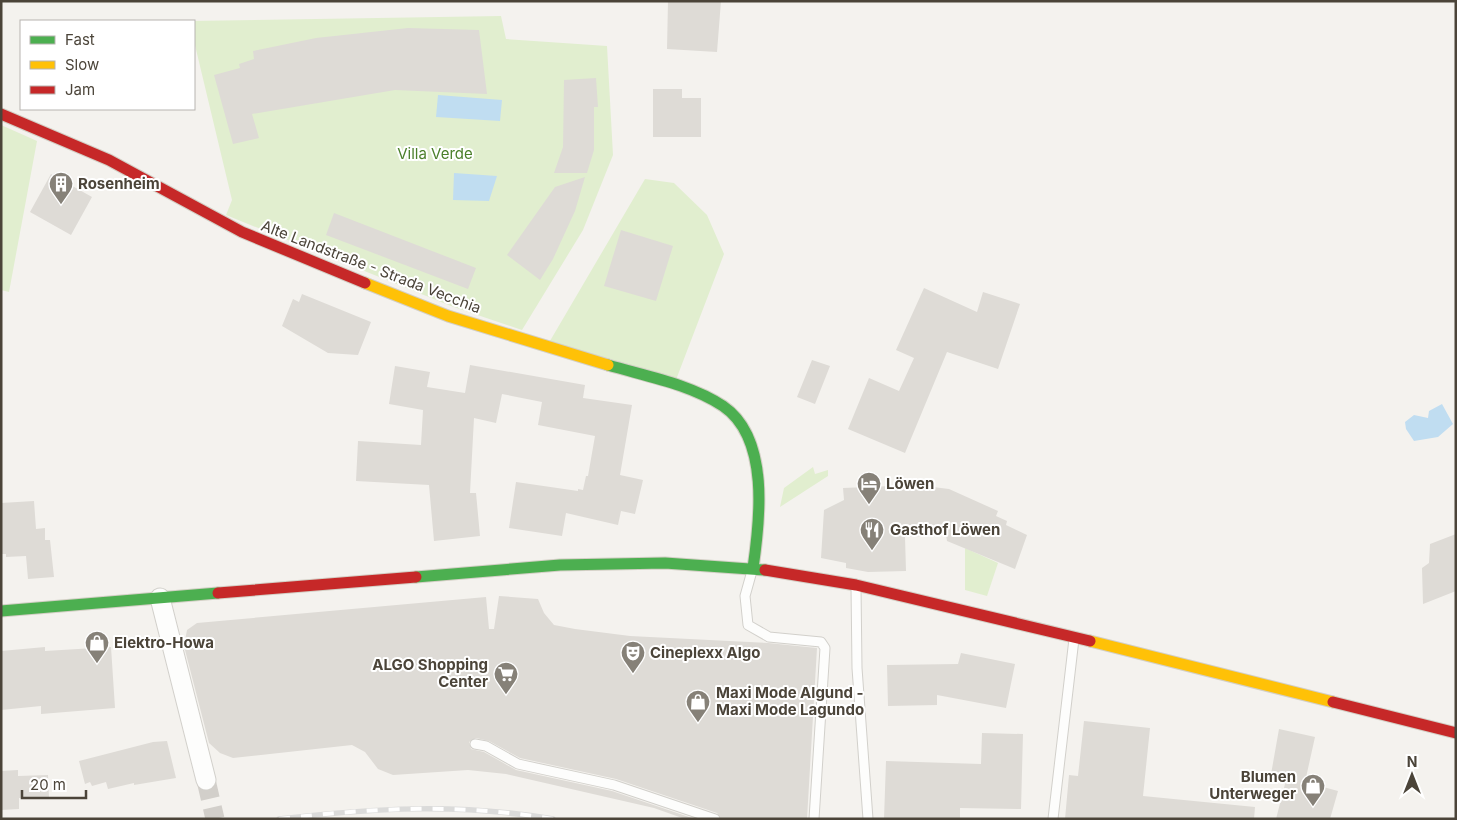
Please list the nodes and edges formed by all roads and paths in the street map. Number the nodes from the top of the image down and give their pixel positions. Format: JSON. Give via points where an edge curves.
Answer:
{"nodes":[{"id":1,"x":1,"y":114,"type":"edge"},
{"id":2,"x":753,"y":568,"type":"junction"},
{"id":3,"x":856,"y":585,"type":"junction"},
{"id":4,"x":160,"y":598,"type":"junction"},
{"id":5,"x":1,"y":612,"type":"edge"},
{"id":6,"x":1074,"y":636,"type":"junction"},
{"id":7,"x":1456,"y":733,"type":"edge"},
{"id":8,"x":475,"y":744,"type":"dead end"},
{"id":9,"x":206,"y":780,"type":"tunnel mouth"},
{"id":10,"x":715,"y":819,"type":"edge"},
{"id":11,"x":814,"y":819,"type":"edge"},
{"id":12,"x":868,"y":819,"type":"edge"},
{"id":13,"x":1054,"y":819,"type":"edge"}],
"edges":[{"from":1,"to":2,"type":"main road","name":"Alte Landstraße - Strada Vecchia","via":[[109,160],[242,232],[342,274],[448,316],[692,391],[729,410],[750,439],[759,486]]},
{"from":2,"to":3,"type":"main road"},
{"from":2,"to":4,"type":"main road","via":[[665,563],[560,565]]},
{"from":2,"to":11,"type":"lane","via":[[744,596],[748,625],[769,637],[821,642],[825,648]]},
{"from":3,"to":6,"type":"main road"},
{"from":3,"to":12,"type":"lane"},
{"from":4,"to":5,"type":"main road"},
{"from":4,"to":9,"type":"street"},
{"from":6,"to":7,"type":"main road"},
{"from":6,"to":13,"type":"lane"},
{"from":8,"to":10,"type":"lane","via":[[486,746],[518,764],[614,785]]}]}
